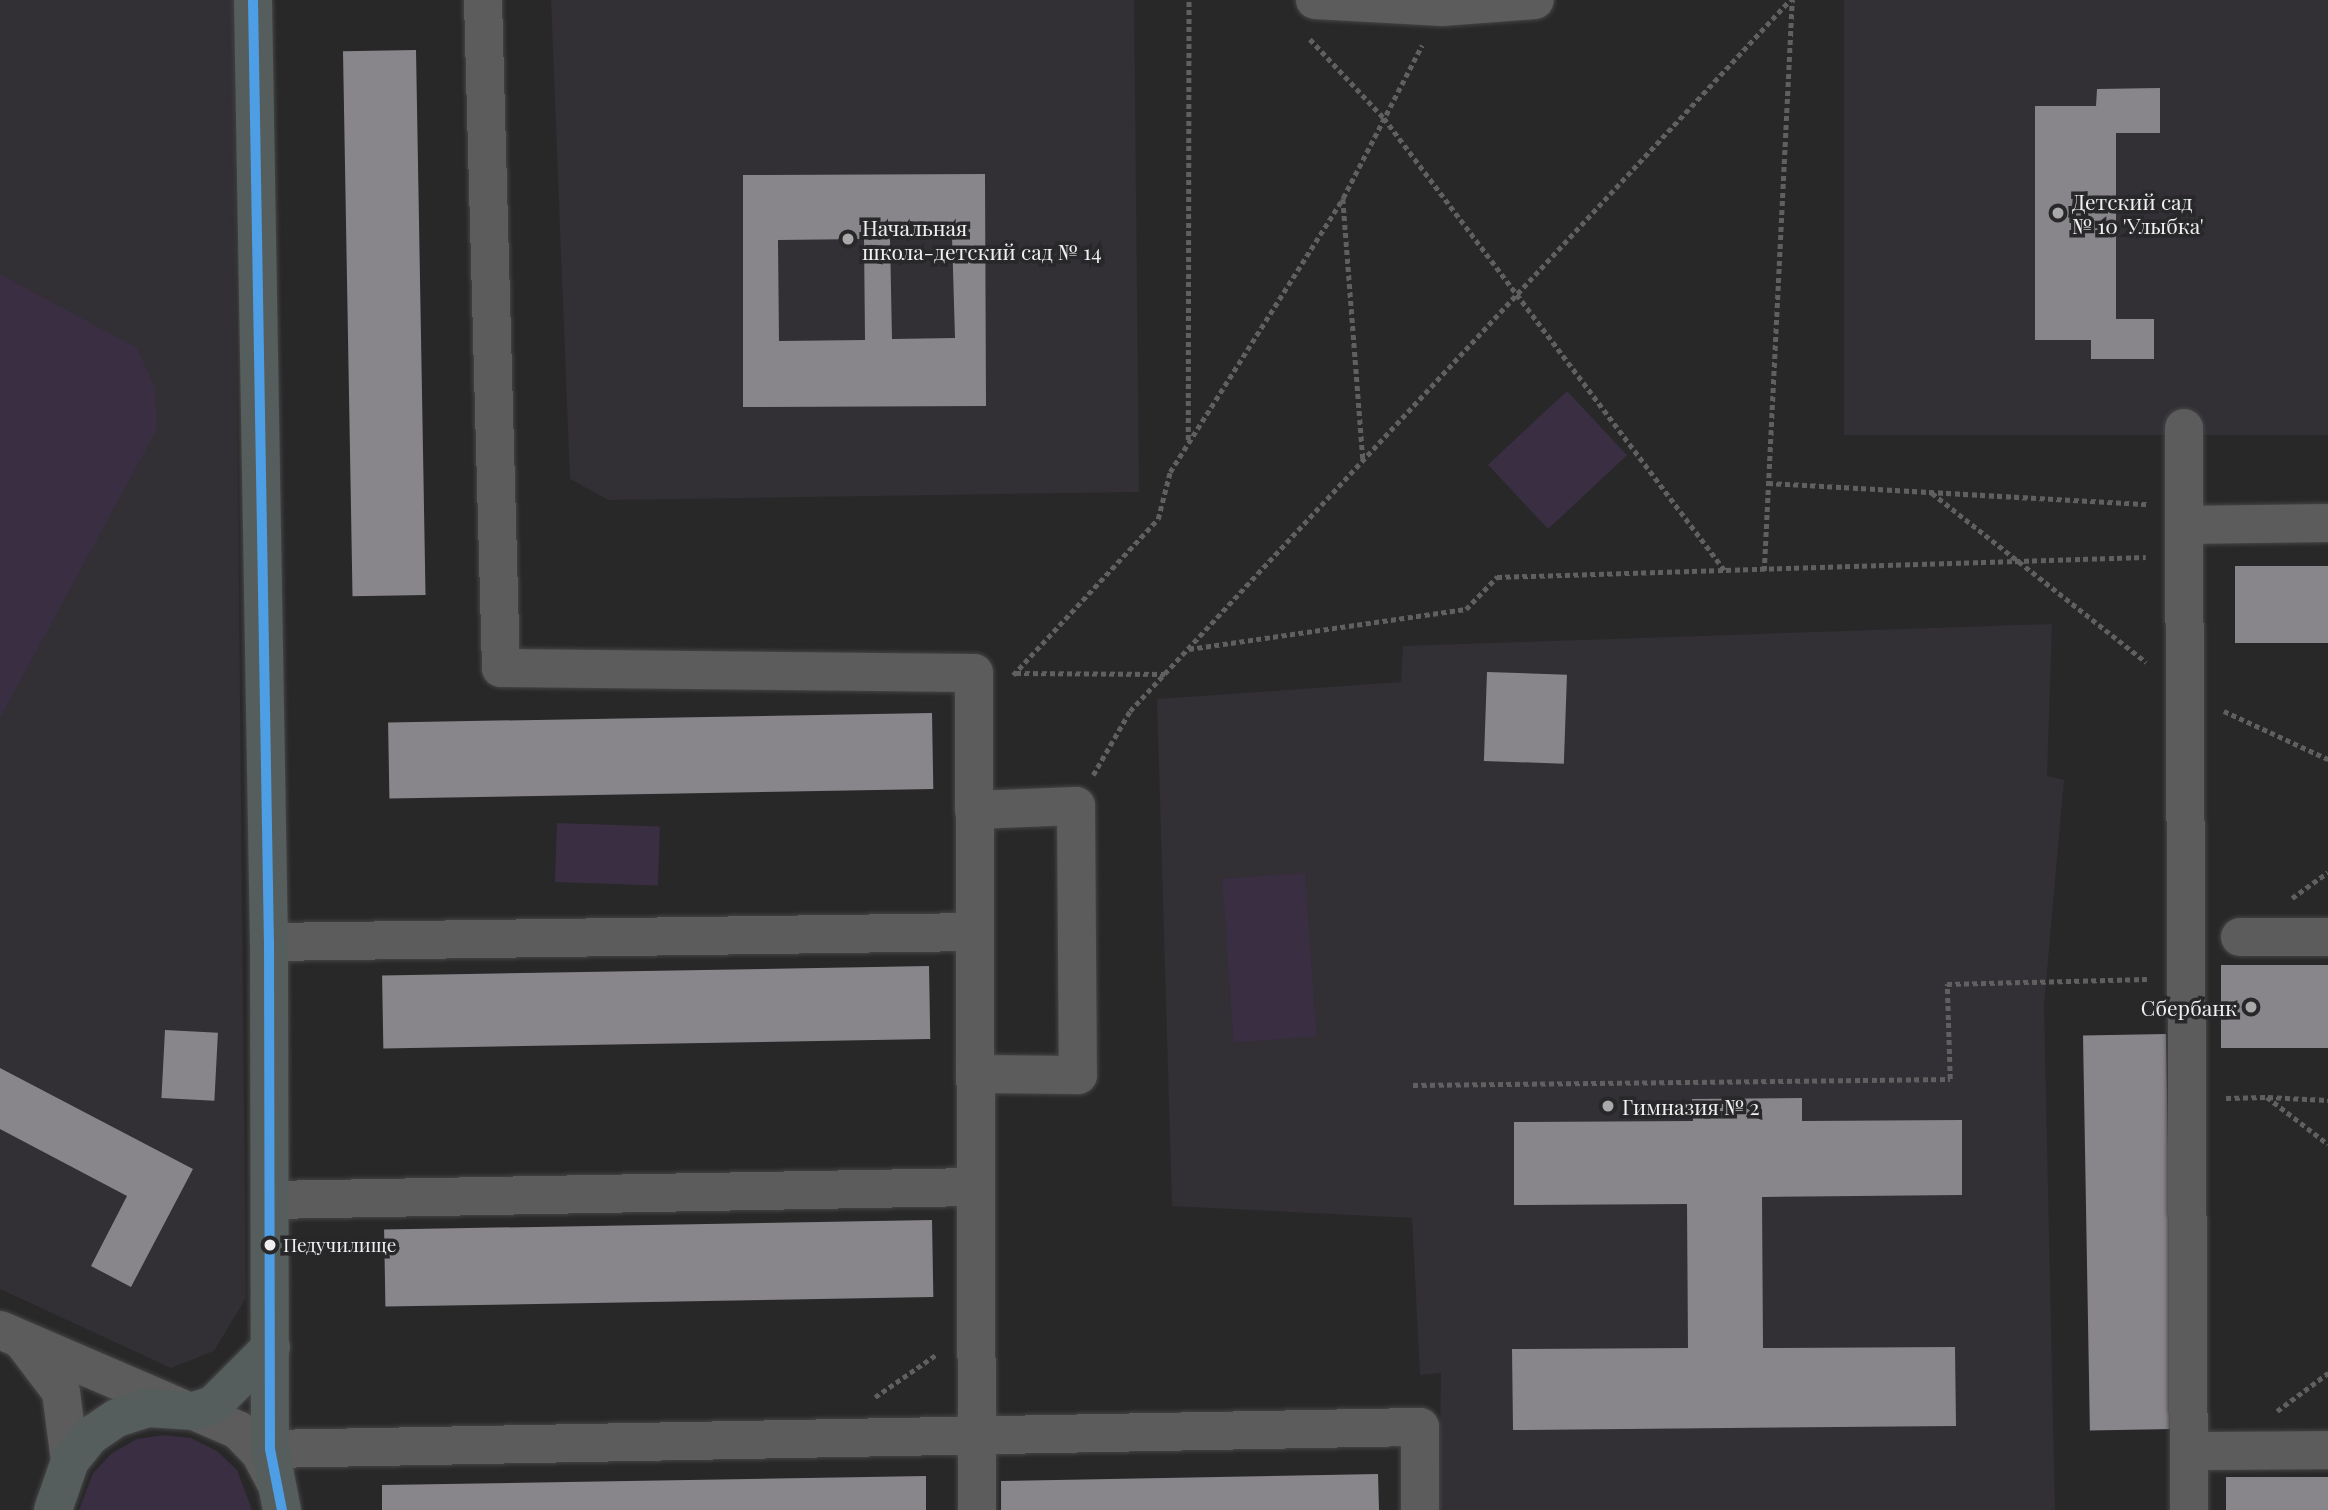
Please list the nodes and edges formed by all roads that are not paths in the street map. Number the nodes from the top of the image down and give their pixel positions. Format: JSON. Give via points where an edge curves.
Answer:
{"nodes":[{"id":1,"x":253,"y":0,"type":"edge"},
{"id":2,"x":482,"y":0,"type":"edge"},
{"id":3,"x":1535,"y":0,"type":"edge"},
{"id":4,"x":1442,"y":3,"type":"edge"},
{"id":5,"x":1308,"y":15,"type":"edge"},
{"id":6,"x":2184,"y":428,"type":"dead end"},
{"id":7,"x":2184,"y":515,"type":"junction"},
{"id":8,"x":2328,"y":523,"type":"edge"},
{"id":9,"x":974,"y":810,"type":"junction"},
{"id":10,"x":974,"y":932,"type":"junction"},
{"id":11,"x":2240,"y":937,"type":"dead end"},
{"id":12,"x":2328,"y":937,"type":"edge"},
{"id":13,"x":269,"y":942,"type":"junction"},
{"id":14,"x":975,"y":1074,"type":"junction"},
{"id":15,"x":975,"y":1187,"type":"junction"},
{"id":16,"x":271,"y":1200,"type":"junction"},
{"id":17,"x":11,"y":1336,"type":"edge"},
{"id":18,"x":271,"y":1347,"type":"junction"},
{"id":19,"x":187,"y":1409,"type":"junction"},
{"id":20,"x":978,"y":1437,"type":"junction"},
{"id":21,"x":270,"y":1449,"type":"junction"},
{"id":22,"x":2328,"y":1450,"type":"edge"},
{"id":23,"x":2189,"y":1451,"type":"junction"},
{"id":24,"x":70,"y":1461,"type":"junction"},
{"id":25,"x":53,"y":1510,"type":"edge"},
{"id":26,"x":282,"y":1510,"type":"edge"},
{"id":27,"x":977,"y":1510,"type":"edge"},
{"id":28,"x":1420,"y":1510,"type":"edge"},
{"id":29,"x":2189,"y":1510,"type":"edge"}],
"edges":[{"from":1,"to":13,"type":"main road"},
{"from":2,"to":9,"type":"street","via":[[500,668],[974,673]]},
{"from":3,"to":4,"type":"street"},
{"from":4,"to":5,"type":"street"},
{"from":6,"to":7,"type":"street"},
{"from":7,"to":8,"type":"street"},
{"from":7,"to":23,"type":"street","via":[[2174,649],[2185,692]]},
{"from":9,"to":10,"type":"street"},
{"from":9,"to":14,"type":"street","via":[[1076,806],[1078,1075]]},
{"from":10,"to":13,"type":"street"},
{"from":10,"to":14,"type":"street"},
{"from":11,"to":12,"type":"street"},
{"from":13,"to":16,"type":"main road"},
{"from":14,"to":15,"type":"street"},
{"from":15,"to":16,"type":"street"},
{"from":15,"to":20,"type":"street"},
{"from":16,"to":18,"type":"main road"},
{"from":17,"to":19,"type":"street"},
{"from":17,"to":24,"type":"street","via":[[61,1392]]},
{"from":18,"to":19,"type":"main road","via":[[213,1405]]},
{"from":18,"to":21,"type":"main road"},
{"from":19,"to":24,"type":"main road","via":[[147,1408],[117,1418],[90,1436]]},
{"from":19,"to":26,"type":"street","via":[[238,1430],[260,1453],[276,1481]]},
{"from":20,"to":21,"type":"street"},
{"from":20,"to":27,"type":"street"},
{"from":20,"to":28,"type":"street","via":[[1420,1427]]},
{"from":21,"to":26,"type":"main road"},
{"from":22,"to":23,"type":"street"},
{"from":23,"to":29,"type":"street"},
{"from":24,"to":25,"type":"main road"}]}
